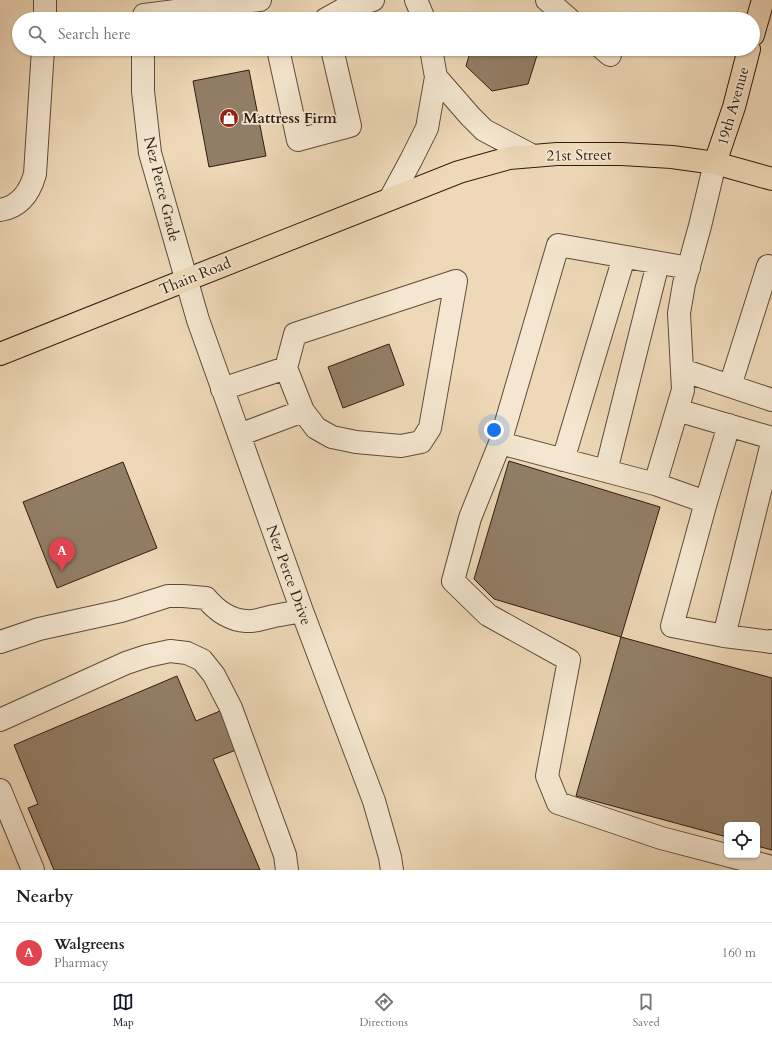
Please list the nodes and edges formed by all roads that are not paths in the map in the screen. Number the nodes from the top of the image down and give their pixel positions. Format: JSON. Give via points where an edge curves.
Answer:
{"nodes":[{"id":1,"x":46,"y":0,"type":"edge"},
{"id":2,"x":260,"y":0,"type":"edge"},
{"id":3,"x":373,"y":0,"type":"edge"},
{"id":4,"x":416,"y":0,"type":"edge"},
{"id":5,"x":547,"y":0,"type":"edge"},
{"id":6,"x":763,"y":0,"type":"edge"},
{"id":7,"x":144,"y":11,"type":"edge"},
{"id":8,"x":45,"y":12,"type":"edge"},
{"id":9,"x":339,"y":12,"type":"edge"},
{"id":10,"x":421,"y":12,"type":"edge"},
{"id":11,"x":561,"y":12,"type":"edge"},
{"id":12,"x":760,"y":12,"type":"edge"},
{"id":13,"x":43,"y":56,"type":"edge"},
{"id":14,"x":143,"y":56,"type":"edge"},
{"id":15,"x":280,"y":56,"type":"edge"},
{"id":16,"x":334,"y":56,"type":"edge"},
{"id":17,"x":432,"y":56,"type":"edge"},
{"id":18,"x":747,"y":56,"type":"edge"},
{"id":19,"x":436,"y":77,"type":"junction"},
{"id":20,"x":533,"y":156,"type":"junction"},
{"id":21,"x":715,"y":163,"type":"junction"},
{"id":22,"x":772,"y":180,"type":"edge"},
{"id":23,"x":390,"y":200,"type":"junction"},
{"id":24,"x":0,"y":210,"type":"edge"},
{"id":25,"x":624,"y":257,"type":"junction"},
{"id":26,"x":658,"y":263,"type":"junction"},
{"id":27,"x":772,"y":267,"type":"edge"},
{"id":28,"x":689,"y":268,"type":"junction"},
{"id":29,"x":186,"y":280,"type":"junction"},
{"id":30,"x":0,"y":354,"type":"edge"},
{"id":31,"x":286,"y":368,"type":"junction"},
{"id":32,"x":682,"y":370,"type":"junction"},
{"id":33,"x":730,"y":386,"type":"junction"},
{"id":34,"x":222,"y":389,"type":"junction"},
{"id":35,"x":772,"y":400,"type":"edge"},
{"id":36,"x":677,"y":410,"type":"junction"},
{"id":37,"x":303,"y":411,"type":"junction"},
{"id":38,"x":729,"y":425,"type":"junction"},
{"id":39,"x":239,"y":435,"type":"junction"},
{"id":40,"x":772,"y":438,"type":"edge"},
{"id":41,"x":500,"y":443,"type":"junction"},
{"id":42,"x":772,"y":443,"type":"edge"},
{"id":43,"x":563,"y":460,"type":"junction"},
{"id":44,"x":606,"y":471,"type":"junction"},
{"id":45,"x":655,"y":484,"type":"junction"},
{"id":46,"x":706,"y":502,"type":"junction"},
{"id":47,"x":302,"y":611,"type":"junction"},
{"id":48,"x":724,"y":636,"type":"junction"},
{"id":49,"x":772,"y":641,"type":"edge"},
{"id":50,"x":0,"y":642,"type":"edge"},
{"id":51,"x":0,"y":720,"type":"edge"},
{"id":52,"x":0,"y":790,"type":"edge"},
{"id":53,"x":772,"y":867,"type":"edge"},
{"id":54,"x":33,"y":870,"type":"edge"},
{"id":55,"x":287,"y":870,"type":"edge"},
{"id":56,"x":392,"y":870,"type":"edge"}],
"edges":[{"from":1,"to":8,"type":"street"},
{"from":2,"to":7,"type":"street"},
{"from":3,"to":9,"type":"street"},
{"from":4,"to":10,"type":"street"},
{"from":5,"to":11,"type":"street"},
{"from":6,"to":12,"type":"main road"},
{"from":13,"to":24,"type":"street","via":[[32,186],[17,204]]},
{"from":14,"to":29,"type":"street","name":"Nez Perce Grade","via":[[143,91],[150,153]]},
{"from":15,"to":16,"type":"street","via":[[298,140],[350,126]]},
{"from":17,"to":19,"type":"street"},
{"from":18,"to":21,"type":"main road","name":"19th Avenue","via":[[734,107]]},
{"from":19,"to":20,"type":"street","via":[[484,130]]},
{"from":19,"to":23,"type":"street","via":[[427,128]]},
{"from":20,"to":21,"type":"main road","name":"21st Street","via":[[622,154]]},
{"from":20,"to":23,"type":"main road","name":"21st Street","via":[[509,158],[459,172]]},
{"from":21,"to":22,"type":"main road","name":"21st Street"},
{"from":21,"to":28,"type":"street"},
{"from":23,"to":29,"type":"main road","name":"Thain Road"},
{"from":25,"to":26,"type":"street"},
{"from":25,"to":41,"type":"street","via":[[558,245]]},
{"from":25,"to":43,"type":"street"},
{"from":26,"to":28,"type":"street"},
{"from":26,"to":44,"type":"street"},
{"from":27,"to":33,"type":"street","via":[[768,266]]},
{"from":28,"to":32,"type":"street","via":[[679,313]]},
{"from":29,"to":30,"type":"main road","name":"Thain Road"},
{"from":29,"to":34,"type":"street","name":"Nez Perce Drive"},
{"from":31,"to":34,"type":"street"},
{"from":31,"to":37,"type":"street"},
{"from":31,"to":37,"type":"street","via":[[295,334],[456,281],[430,428],[421,442],[401,446],[332,437],[316,428]]},
{"from":32,"to":33,"type":"street"},
{"from":32,"to":36,"type":"street","via":[[683,390]]},
{"from":33,"to":35,"type":"street"},
{"from":34,"to":39,"type":"street","name":"Nez Perce Drive"},
{"from":36,"to":38,"type":"street"},
{"from":36,"to":45,"type":"street"},
{"from":37,"to":39,"type":"street"},
{"from":38,"to":40,"type":"street"},
{"from":38,"to":46,"type":"street"},
{"from":39,"to":47,"type":"street","name":"Nez Perce Drive"},
{"from":41,"to":43,"type":"street"},
{"from":41,"to":53,"type":"street","via":[[470,518],[453,581],[488,615],[569,660],[548,776],[558,803],[661,838]]},
{"from":42,"to":48,"type":"street"},
{"from":43,"to":44,"type":"street"},
{"from":44,"to":45,"type":"street"},
{"from":45,"to":46,"type":"street"},
{"from":46,"to":48,"type":"street","via":[[672,626]]},
{"from":47,"to":50,"type":"street","via":[[246,621],[221,612],[206,598],[168,596],[121,611],[39,629]]},
{"from":47,"to":56,"type":"street","name":"Nez Perce Drive","via":[[374,801]]},
{"from":48,"to":49,"type":"street"},
{"from":51,"to":55,"type":"street","via":[[147,656],[170,651],[187,653],[202,660],[214,675],[231,708],[285,855]]},
{"from":52,"to":54,"type":"street"}]}
